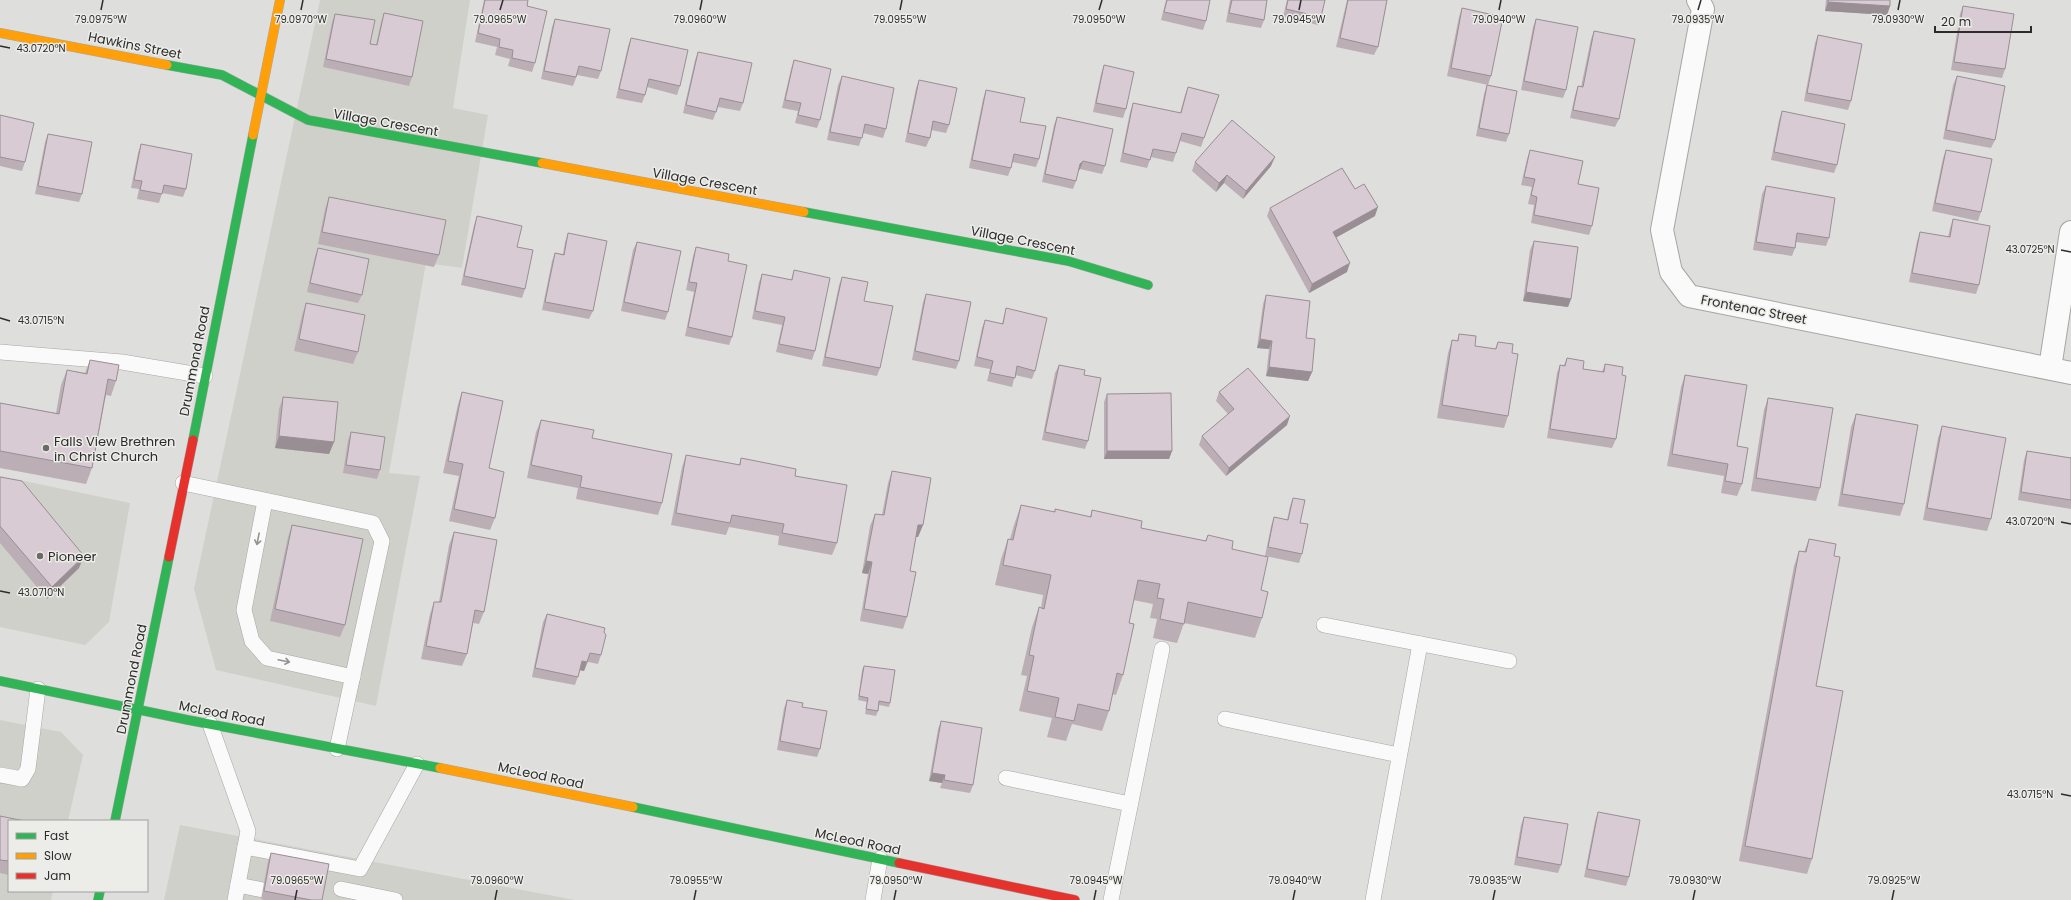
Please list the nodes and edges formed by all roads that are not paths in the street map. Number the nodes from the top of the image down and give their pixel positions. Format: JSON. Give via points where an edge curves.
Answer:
{"nodes":[{"id":1,"x":280,"y":0,"type":"edge"},
{"id":2,"x":1698,"y":0,"type":"edge"},
{"id":3,"x":0,"y":33,"type":"edge"},
{"id":4,"x":260,"y":95,"type":"junction"},
{"id":5,"x":2071,"y":232,"type":"edge"},
{"id":6,"x":1148,"y":285,"type":"dead end"},
{"id":7,"x":0,"y":352,"type":"edge"},
{"id":8,"x":2050,"y":368,"type":"junction"},
{"id":9,"x":2071,"y":373,"type":"edge"},
{"id":10,"x":205,"y":376,"type":"junction"},
{"id":11,"x":183,"y":483,"type":"junction"},
{"id":12,"x":265,"y":500,"type":"junction"},
{"id":13,"x":1324,"y":625,"type":"dead end"},
{"id":14,"x":1420,"y":644,"type":"junction"},
{"id":15,"x":1162,"y":649,"type":"edge"},
{"id":16,"x":1509,"y":661,"type":"dead end"},
{"id":17,"x":353,"y":676,"type":"junction"},
{"id":18,"x":0,"y":681,"type":"edge"},
{"id":19,"x":38,"y":689,"type":"junction"},
{"id":20,"x":139,"y":710,"type":"junction"},
{"id":21,"x":1226,"y":720,"type":"dead end"},
{"id":22,"x":210,"y":724,"type":"junction"},
{"id":23,"x":337,"y":749,"type":"junction"},
{"id":24,"x":1399,"y":755,"type":"junction"},
{"id":25,"x":417,"y":764,"type":"junction"},
{"id":26,"x":0,"y":775,"type":"edge"},
{"id":27,"x":1006,"y":778,"type":"dead end"},
{"id":28,"x":1130,"y":804,"type":"junction"},
{"id":29,"x":115,"y":820,"type":"edge"},
{"id":30,"x":245,"y":847,"type":"junction"},
{"id":31,"x":880,"y":859,"type":"junction"},
{"id":32,"x":345,"y":866,"type":"junction"},
{"id":33,"x":263,"y":890,"type":"edge"},
{"id":34,"x":237,"y":893,"type":"edge"},
{"id":35,"x":340,"y":894,"type":"edge"},
{"id":36,"x":395,"y":900,"type":"edge"},
{"id":37,"x":873,"y":900,"type":"edge"},
{"id":38,"x":1075,"y":900,"type":"edge"},
{"id":39,"x":1110,"y":900,"type":"edge"},
{"id":40,"x":1373,"y":900,"type":"edge"}],
"edges":[{"from":1,"to":4,"type":"main road","name":"Drummond Road"},
{"from":2,"to":8,"type":"street","name":"Frontenac Street","via":[[1703,9],[1662,230],[1671,272],[1689,296]]},
{"from":3,"to":4,"type":"main road","name":"Hawkins Street","via":[[222,75]]},
{"from":4,"to":6,"type":"main road","name":"Village Crescent","via":[[308,120],[1068,261]]},
{"from":4,"to":10,"type":"main road","name":"Drummond Road"},
{"from":5,"to":8,"type":"street"},
{"from":7,"to":10,"type":"lane","via":[[122,362]]},
{"from":8,"to":9,"type":"street","name":"Frontenac Street"},
{"from":10,"to":11,"type":"main road","name":"Drummond Road"},
{"from":11,"to":12,"type":"lane"},
{"from":11,"to":20,"type":"main road","name":"Drummond Road"},
{"from":12,"to":17,"type":"lane","one_way":true,"via":[[244,610],[252,641],[267,658]]},
{"from":12,"to":17,"type":"lane","via":[[373,523],[382,541]]},
{"from":13,"to":14,"type":"lane"},
{"from":14,"to":16,"type":"lane"},
{"from":14,"to":24,"type":"lane"},
{"from":15,"to":28,"type":"lane"},
{"from":17,"to":23,"type":"lane"},
{"from":18,"to":19,"type":"main road","name":"McLeod Road"},
{"from":19,"to":20,"type":"main road","name":"McLeod Road"},
{"from":19,"to":26,"type":"lane","via":[[28,769],[22,779]]},
{"from":20,"to":22,"type":"main road","name":"McLeod Road"},
{"from":20,"to":29,"type":"main road","name":"Drummond Road"},
{"from":21,"to":24,"type":"lane"},
{"from":22,"to":23,"type":"main road","name":"McLeod Road"},
{"from":22,"to":30,"type":"lane","via":[[248,831]]},
{"from":23,"to":25,"type":"main road","name":"McLeod Road"},
{"from":24,"to":40,"type":"lane"},
{"from":25,"to":31,"type":"main road","name":"McLeod Road"},
{"from":25,"to":32,"type":"lane","via":[[360,869]]},
{"from":27,"to":28,"type":"lane"},
{"from":28,"to":39,"type":"lane"},
{"from":30,"to":32,"type":"lane"},
{"from":30,"to":34,"type":"lane"},
{"from":31,"to":37,"type":"lane"},
{"from":31,"to":38,"type":"main road","name":"McLeod Road"},
{"from":32,"to":35,"type":"lane"},
{"from":33,"to":34,"type":"lane"},
{"from":35,"to":36,"type":"lane"}]}
